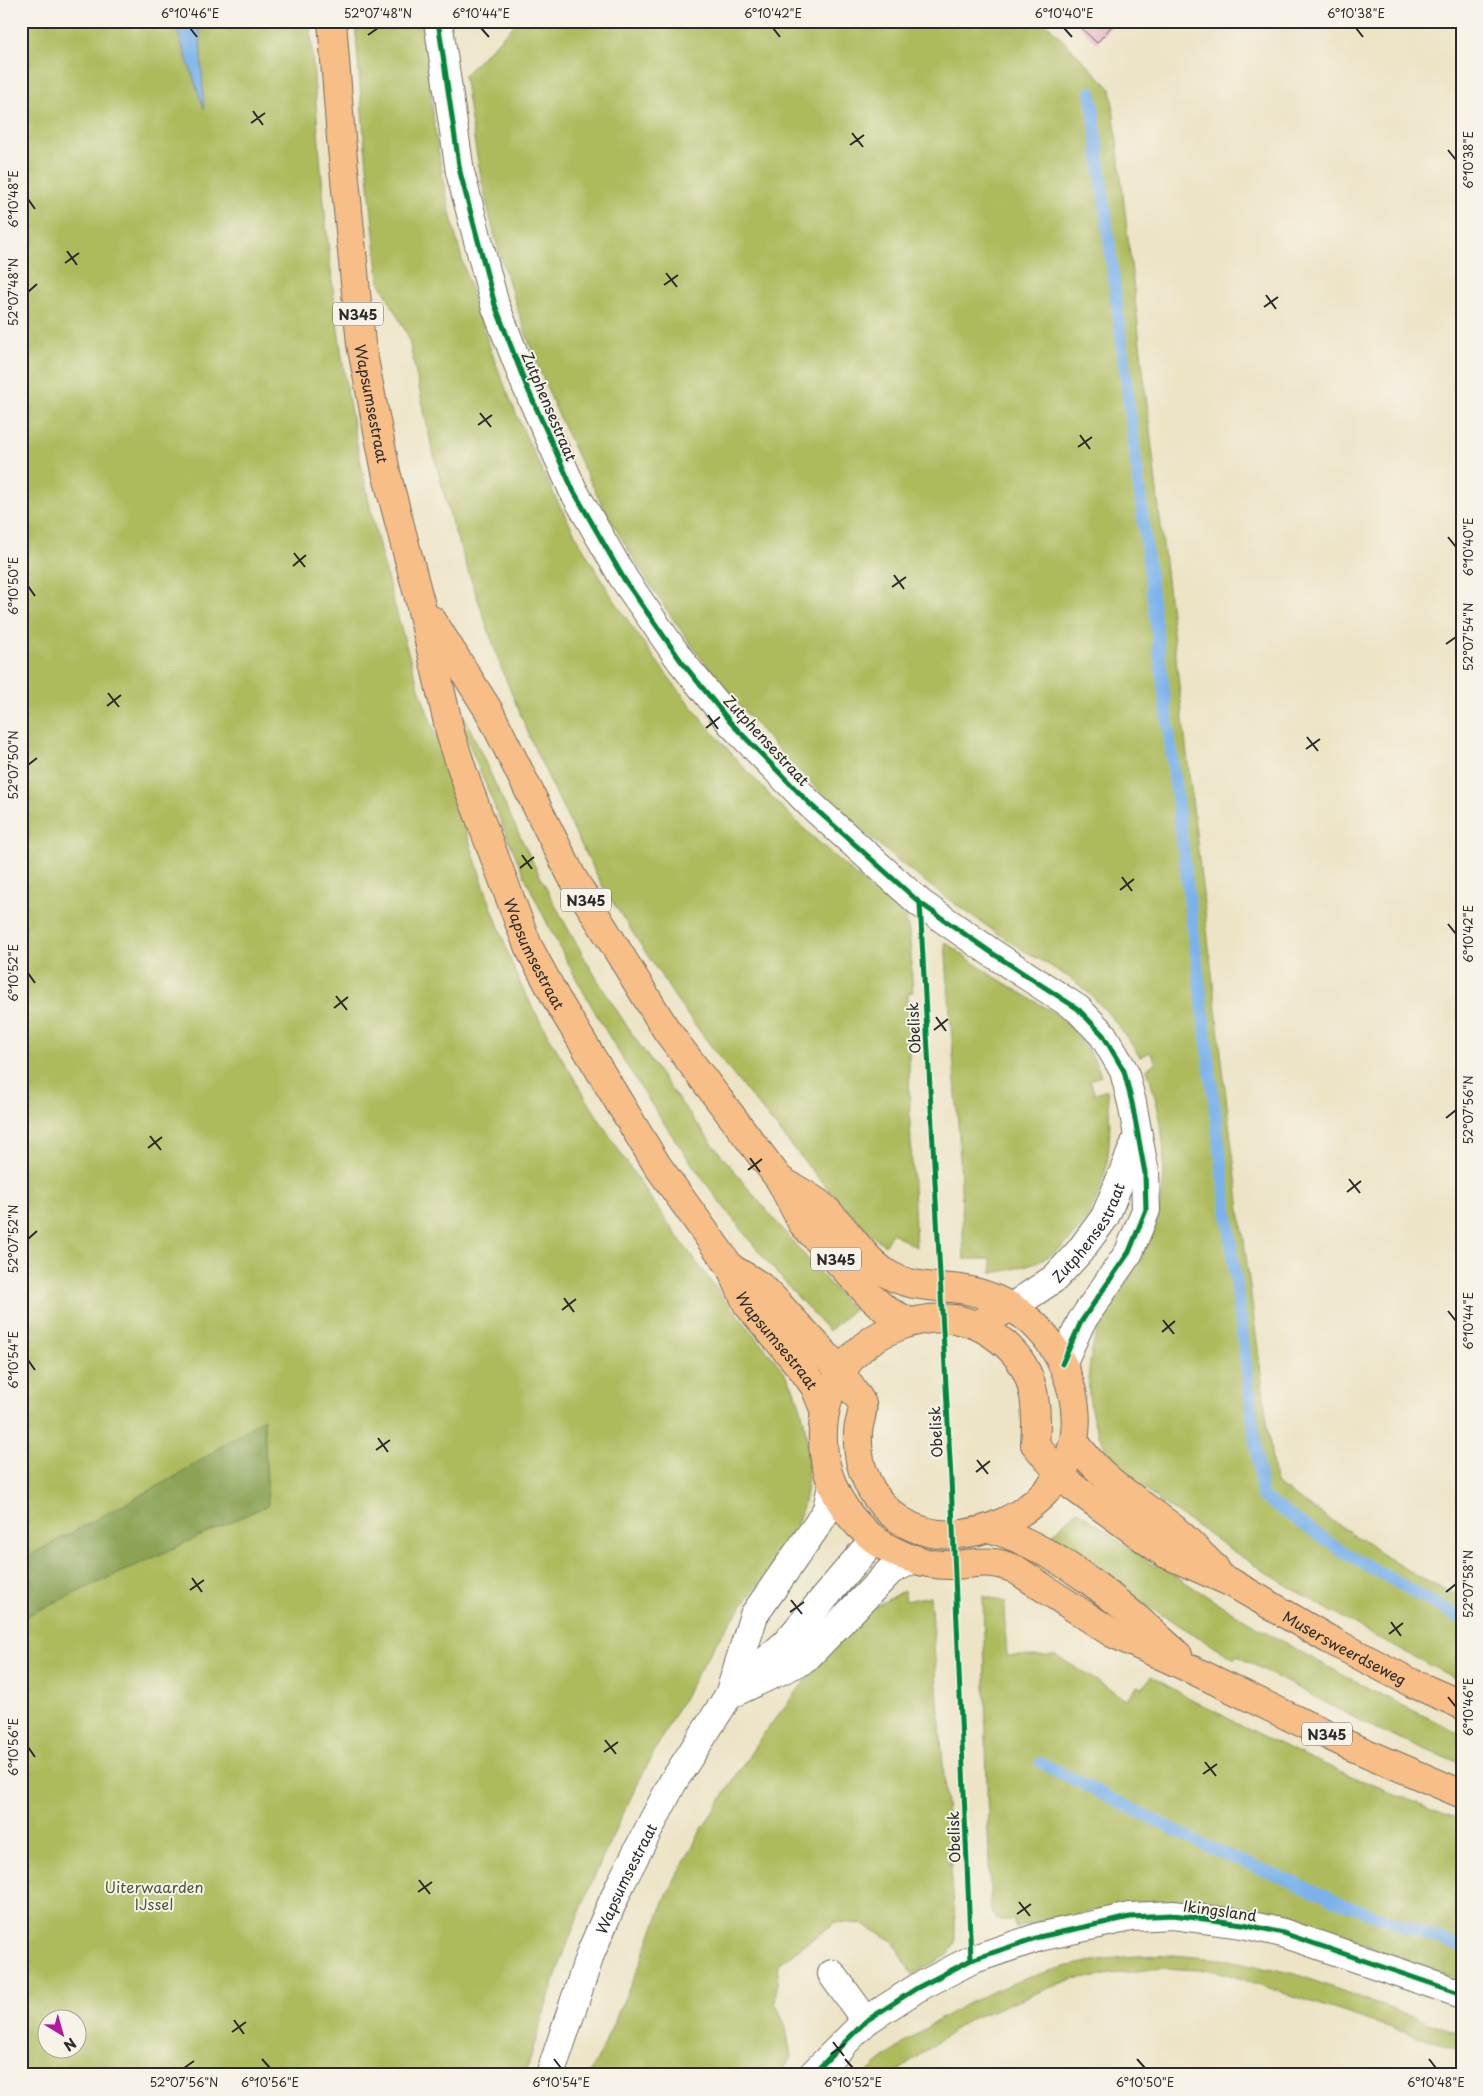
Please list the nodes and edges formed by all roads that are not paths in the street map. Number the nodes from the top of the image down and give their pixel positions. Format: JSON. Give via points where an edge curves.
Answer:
{"nodes":[{"id":1,"x":332,"y":21,"type":"edge"},
{"id":2,"x":438,"y":21,"type":"edge"},
{"id":3,"x":420,"y":602,"type":"junction"},
{"id":4,"x":1138,"y":1136,"type":"junction"},
{"id":5,"x":780,"y":1180,"type":"junction"},
{"id":6,"x":731,"y":1268,"type":"junction"},
{"id":7,"x":1012,"y":1307,"type":"junction"},
{"id":8,"x":910,"y":1322,"type":"junction"},
{"id":9,"x":976,"y":1325,"type":"junction"},
{"id":10,"x":1062,"y":1364,"type":"junction"},
{"id":11,"x":841,"y":1372,"type":"junction"},
{"id":12,"x":825,"y":1412,"type":"junction"},
{"id":13,"x":1074,"y":1441,"type":"junction"},
{"id":14,"x":1060,"y":1474,"type":"junction"},
{"id":15,"x":832,"y":1486,"type":"junction"},
{"id":16,"x":901,"y":1521,"type":"junction"},
{"id":17,"x":989,"y":1528,"type":"junction"},
{"id":18,"x":874,"y":1539,"type":"junction"},
{"id":19,"x":914,"y":1559,"type":"junction"},
{"id":20,"x":1232,"y":1583,"type":"junction"},
{"id":21,"x":1194,"y":1670,"type":"junction"},
{"id":22,"x":729,"y":1694,"type":"junction"},
{"id":23,"x":1462,"y":1705,"type":"edge"},
{"id":24,"x":1462,"y":1794,"type":"edge"},
{"id":25,"x":832,"y":1974,"type":"dead end"},
{"id":26,"x":1462,"y":1994,"type":"edge"},
{"id":27,"x":866,"y":2021,"type":"junction"},
{"id":28,"x":550,"y":2075,"type":"edge"},
{"id":29,"x":812,"y":2075,"type":"edge"}],
"edges":[{"from":1,"to":3,"type":"main road","name":"Wapsumsestraat","number":"N345","via":[[361,344],[386,472]]},
{"from":2,"to":4,"type":"street","name":"Zutphensestraat","via":[[460,172],[495,305],[526,385],[573,490],[624,579],[680,661],[730,723],[810,804],[920,903],[1078,1009],[1103,1036],[1124,1071]]},
{"from":3,"to":5,"type":"main road","name":"Wapsumsestraat","number":"N345","via":[[489,711],[571,874],[667,1031]]},
{"from":3,"to":6,"type":"main road","name":"Wapsumsestraat","number":"N345","via":[[451,736],[528,946],[657,1165]]},
{"from":4,"to":7,"type":"street","name":"Zutphensestraat","via":[[1105,1217],[1055,1278]]},
{"from":4,"to":10,"type":"street","name":"Zutphensestraat","via":[[1145,1173],[1146,1210],[1129,1252],[1081,1322]]},
{"from":5,"to":7,"type":"main road","name":"Wapsumsestraat","number":"N345","via":[[822,1206],[886,1273],[908,1284],[973,1291]]},
{"from":5,"to":8,"type":"main road","name":"Wapsumsestraat","number":"N345","via":[[802,1223],[870,1296],[886,1310]]},
{"from":6,"to":11,"type":"main road","name":"Wapsumsestraat","number":"N345","via":[[764,1289]]},
{"from":6,"to":12,"type":"main road","name":"Wapsumsestraat","number":"N345","via":[[747,1304],[803,1370],[815,1387]]},
{"from":7,"to":9,"type":"main road"},
{"from":7,"to":10,"type":"main road","number":"N345","via":[[1042,1332]]},
{"from":8,"to":9,"type":"main road","number":"N345","via":[[954,1319]]},
{"from":8,"to":11,"type":"main road","number":"N345","via":[[871,1341]]},
{"from":9,"to":14,"type":"main road","number":"N345","via":[[1011,1347],[1024,1364],[1036,1403],[1034,1444]]},
{"from":10,"to":13,"type":"main road","number":"N345","via":[[1074,1402]]},
{"from":11,"to":12,"type":"main road","number":"N345"},
{"from":11,"to":16,"type":"main road","number":"N345","via":[[862,1404],[857,1445],[861,1468],[883,1506]]},
{"from":12,"to":15,"type":"main road","number":"N345","via":[[823,1450]]},
{"from":13,"to":14,"type":"main road","number":"N345"},
{"from":13,"to":20,"type":"main road","name":"Musersweerdseweg","number":"N345","via":[[1088,1462],[1106,1479],[1174,1529]]},
{"from":14,"to":17,"type":"main road","number":"N345","via":[[1021,1512]]},
{"from":14,"to":20,"type":"main road","name":"Musersweerdseweg","number":"N345","via":[[1164,1552]]},
{"from":15,"to":18,"type":"main road","number":"N345","via":[[842,1506]]},
{"from":15,"to":22,"type":"street","name":"Wapsumsestraat","via":[[827,1508],[818,1524],[754,1615]]},
{"from":16,"to":17,"type":"main road","number":"N345","via":[[922,1530],[944,1534]]},
{"from":16,"to":18,"type":"main road"},
{"from":17,"to":21,"type":"main road","number":"N345","via":[[1024,1540],[1130,1610]]},
{"from":18,"to":19,"type":"main road","number":"N345"},
{"from":18,"to":22,"type":"street","name":"Wapsumsestraat","via":[[786,1643]]},
{"from":19,"to":21,"type":"main road","number":"N345","via":[[949,1565],[984,1560],[1015,1568],[1112,1633]]},
{"from":19,"to":22,"type":"street","via":[[891,1570],[805,1659]]},
{"from":20,"to":23,"type":"main road","name":"Musersweerdseweg","number":"N345","via":[[1328,1640]]},
{"from":21,"to":24,"type":"main road","number":"N345","via":[[1348,1745]]},
{"from":22,"to":28,"type":"street","name":"Wapsumsestraat","via":[[673,1782],[620,1885],[591,1952]]},
{"from":25,"to":27,"type":"street"},
{"from":26,"to":27,"type":"street","name":"Ikingsland","via":[[1283,1933],[1173,1915],[1130,1917],[1083,1926],[971,1960],[917,1988]]},
{"from":27,"to":29,"type":"street"}]}
